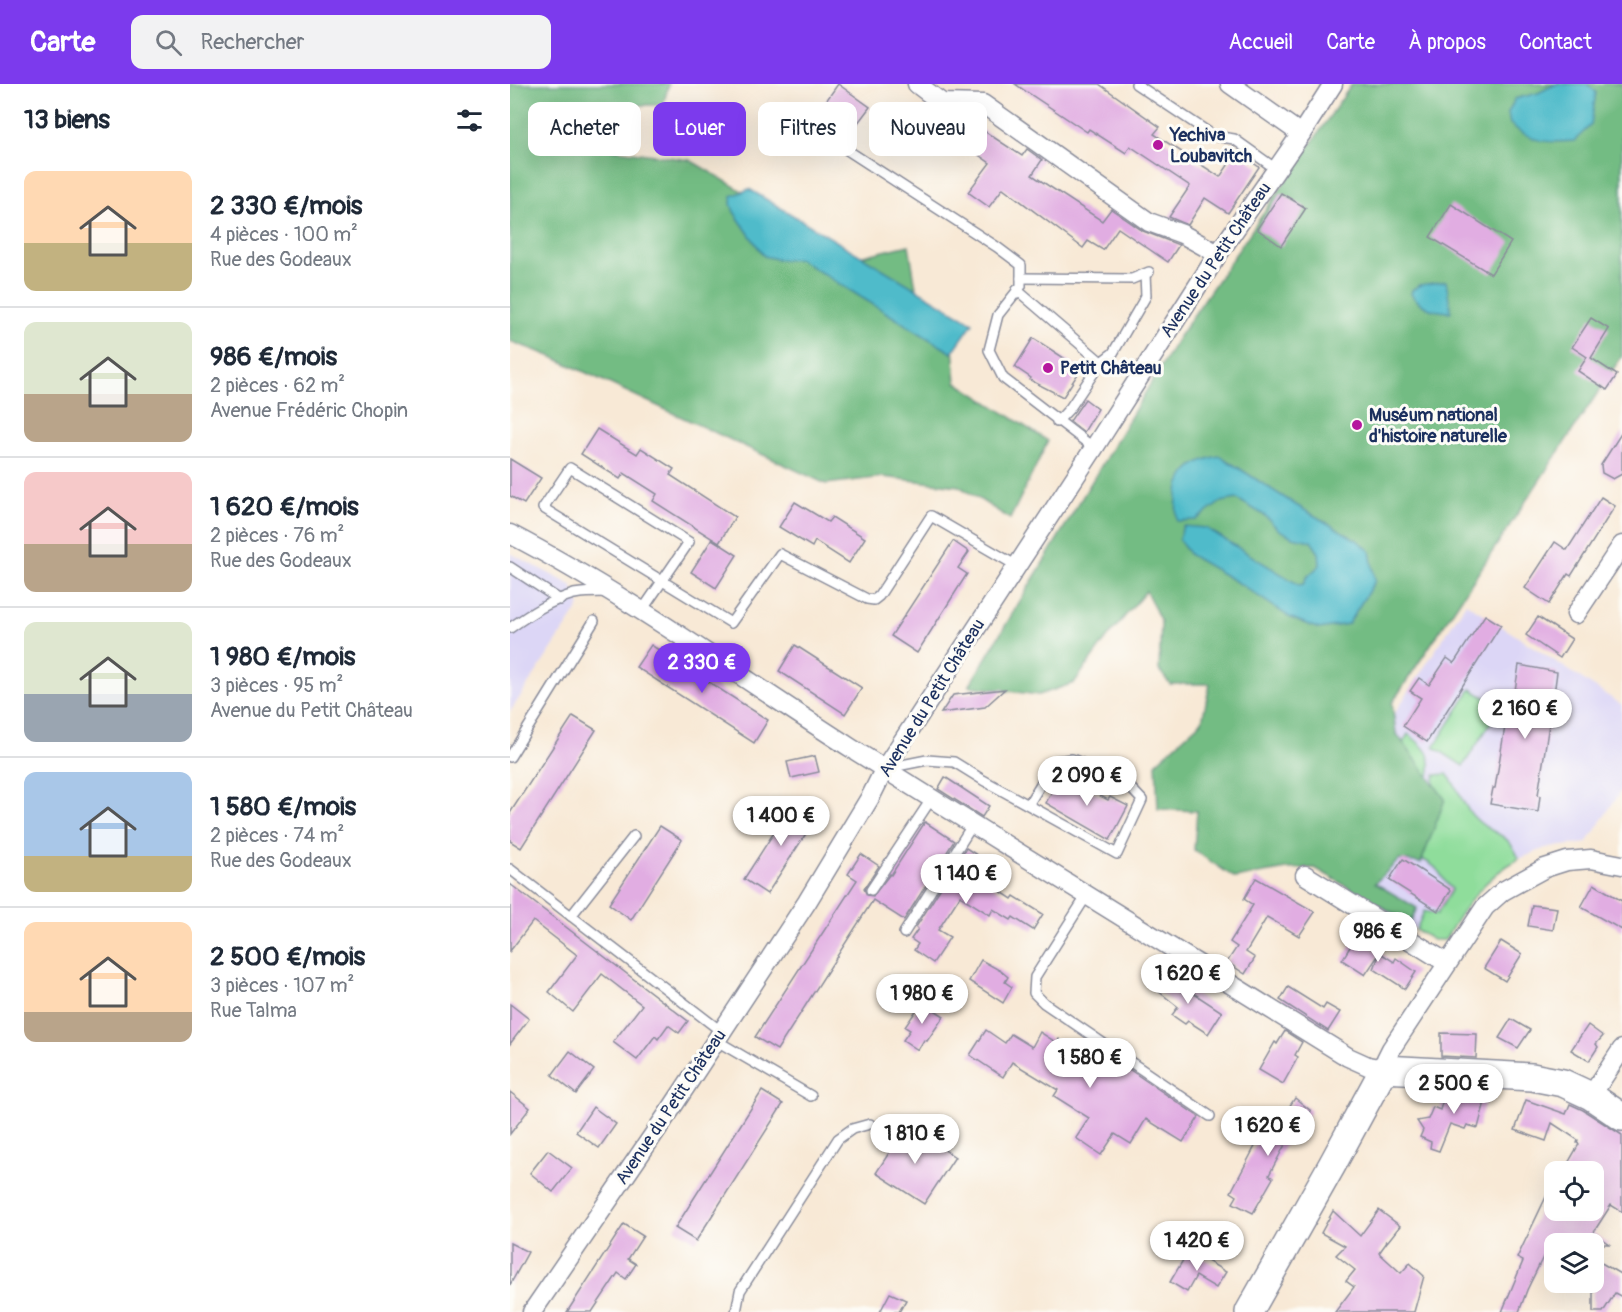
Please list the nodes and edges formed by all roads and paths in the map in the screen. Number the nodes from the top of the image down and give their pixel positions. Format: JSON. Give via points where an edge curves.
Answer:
{"nodes":[{"id":1,"x":917,"y":84,"type":"edge"},
{"id":2,"x":1136,"y":84,"type":"edge"},
{"id":3,"x":1230,"y":84,"type":"edge"},
{"id":4,"x":1333,"y":84,"type":"edge"},
{"id":5,"x":1301,"y":134,"type":"junction"},
{"id":6,"x":856,"y":156,"type":"edge"},
{"id":7,"x":1276,"y":169,"type":"junction"},
{"id":8,"x":1218,"y":254,"type":"junction"},
{"id":9,"x":1021,"y":278,"type":"junction"},
{"id":10,"x":1017,"y":290,"type":"junction"},
{"id":11,"x":1101,"y":362,"type":"junction"},
{"id":12,"x":1057,"y":422,"type":"junction"},
{"id":13,"x":1094,"y":448,"type":"junction"},
{"id":14,"x":510,"y":534,"type":"edge"},
{"id":15,"x":1622,"y":545,"type":"edge"},
{"id":16,"x":1017,"y":566,"type":"junction"},
{"id":17,"x":510,"y":567,"type":"edge"},
{"id":18,"x":663,"y":581,"type":"junction"},
{"id":19,"x":610,"y":591,"type":"junction"},
{"id":20,"x":560,"y":600,"type":"junction"},
{"id":21,"x":641,"y":612,"type":"junction"},
{"id":22,"x":1576,"y":614,"type":"dead end"},
{"id":23,"x":594,"y":621,"type":"dead end"},
{"id":24,"x":510,"y":628,"type":"edge"},
{"id":25,"x":510,"y":756,"type":"edge"},
{"id":26,"x":885,"y":768,"type":"junction"},
{"id":27,"x":932,"y":798,"type":"junction"},
{"id":28,"x":1028,"y":805,"type":"junction"},
{"id":29,"x":973,"y":824,"type":"junction"},
{"id":30,"x":634,"y":836,"type":"dead end"},
{"id":31,"x":1622,"y":864,"type":"edge"},
{"id":32,"x":510,"y":869,"type":"edge"},
{"id":33,"x":1305,"y":875,"type":"dead end"},
{"id":34,"x":871,"y":890,"type":"dead end"},
{"id":35,"x":1087,"y":895,"type":"junction"},
{"id":36,"x":571,"y":916,"type":"junction"},
{"id":37,"x":904,"y":933,"type":"dead end"},
{"id":38,"x":1447,"y":963,"type":"junction"},
{"id":39,"x":719,"y":1037,"type":"junction"},
{"id":40,"x":1622,"y":1049,"type":"edge"},
{"id":41,"x":1384,"y":1069,"type":"junction"},
{"id":42,"x":811,"y":1096,"type":"dead end"},
{"id":43,"x":1591,"y":1096,"type":"junction"},
{"id":44,"x":1210,"y":1116,"type":"dead end"},
{"id":45,"x":1622,"y":1117,"type":"edge"},
{"id":46,"x":870,"y":1124,"type":"dead end"},
{"id":47,"x":532,"y":1312,"type":"edge"},
{"id":48,"x":736,"y":1312,"type":"edge"},
{"id":49,"x":1249,"y":1312,"type":"edge"}],
"edges":[{"from":1,"to":8,"type":"street","via":[[942,103],[983,104],[1149,222]]},
{"from":2,"to":7,"type":"lane","via":[[1214,136],[1234,139]]},
{"from":3,"to":5,"type":"street"},
{"from":4,"to":5,"type":"street","name":"Avenue du Petit Château"},
{"from":5,"to":7,"type":"street","name":"Avenue du Petit Château"},
{"from":6,"to":9,"type":"lane","via":[[997,247],[1021,265]]},
{"from":7,"to":8,"type":"street","name":"Avenue du Petit Château"},
{"from":8,"to":13,"type":"street","name":"Avenue du Petit Château"},
{"from":9,"to":10,"type":"lane"},
{"from":9,"to":11,"type":"lane","via":[[1132,279],[1148,272],[1146,296],[1113,353]]},
{"from":10,"to":11,"type":"lane"},
{"from":10,"to":12,"type":"lane","via":[[998,315],[989,350],[1002,378]]},
{"from":11,"to":12,"type":"lane"},
{"from":12,"to":13,"type":"lane"},
{"from":13,"to":16,"type":"street","name":"Avenue du Petit Château"},
{"from":14,"to":19,"type":"street"},
{"from":15,"to":22,"type":"street"},
{"from":16,"to":18,"type":"lane","via":[[931,516],[874,600],[780,554],[731,623]]},
{"from":16,"to":26,"type":"street","name":"Avenue du Petit Château"},
{"from":17,"to":20,"type":"lane"},
{"from":18,"to":18,"type":"lane","via":[[689,542],[570,468],[543,508]]},
{"from":18,"to":21,"type":"lane"},
{"from":19,"to":20,"type":"lane","via":[[575,594]]},
{"from":19,"to":21,"type":"street"},
{"from":20,"to":24,"type":"lane","via":[[539,607]]},
{"from":21,"to":26,"type":"street"},
{"from":23,"to":25,"type":"lane"},
{"from":26,"to":27,"type":"street"},
{"from":26,"to":28,"type":"lane","via":[[927,760],[954,762]]},
{"from":26,"to":39,"type":"street","name":"Avenue du Petit Château","via":[[813,893]]},
{"from":27,"to":29,"type":"street"},
{"from":27,"to":34,"type":"lane"},
{"from":28,"to":28,"type":"lane","via":[[1117,854],[1142,800],[1124,782],[1072,759],[1055,760]]},
{"from":29,"to":35,"type":"street"},
{"from":29,"to":37,"type":"lane"},
{"from":30,"to":36,"type":"lane"},
{"from":31,"to":38,"type":"street","via":[[1591,859],[1567,861],[1503,891],[1485,907]]},
{"from":32,"to":36,"type":"lane"},
{"from":33,"to":38,"type":"street"},
{"from":35,"to":41,"type":"street","via":[[1348,1057]]},
{"from":35,"to":44,"type":"lane","via":[[1035,978],[1034,993]]},
{"from":36,"to":39,"type":"lane"},
{"from":38,"to":41,"type":"street","via":[[1391,1049]]},
{"from":39,"to":42,"type":"lane"},
{"from":39,"to":47,"type":"street","name":"Avenue du Petit Château"},
{"from":40,"to":43,"type":"street"},
{"from":41,"to":43,"type":"main road","via":[[1533,1077],[1563,1083]]},
{"from":41,"to":49,"type":"main road"},
{"from":43,"to":45,"type":"main road"},
{"from":46,"to":48,"type":"lane","via":[[852,1129],[838,1139],[740,1292]]}]}
